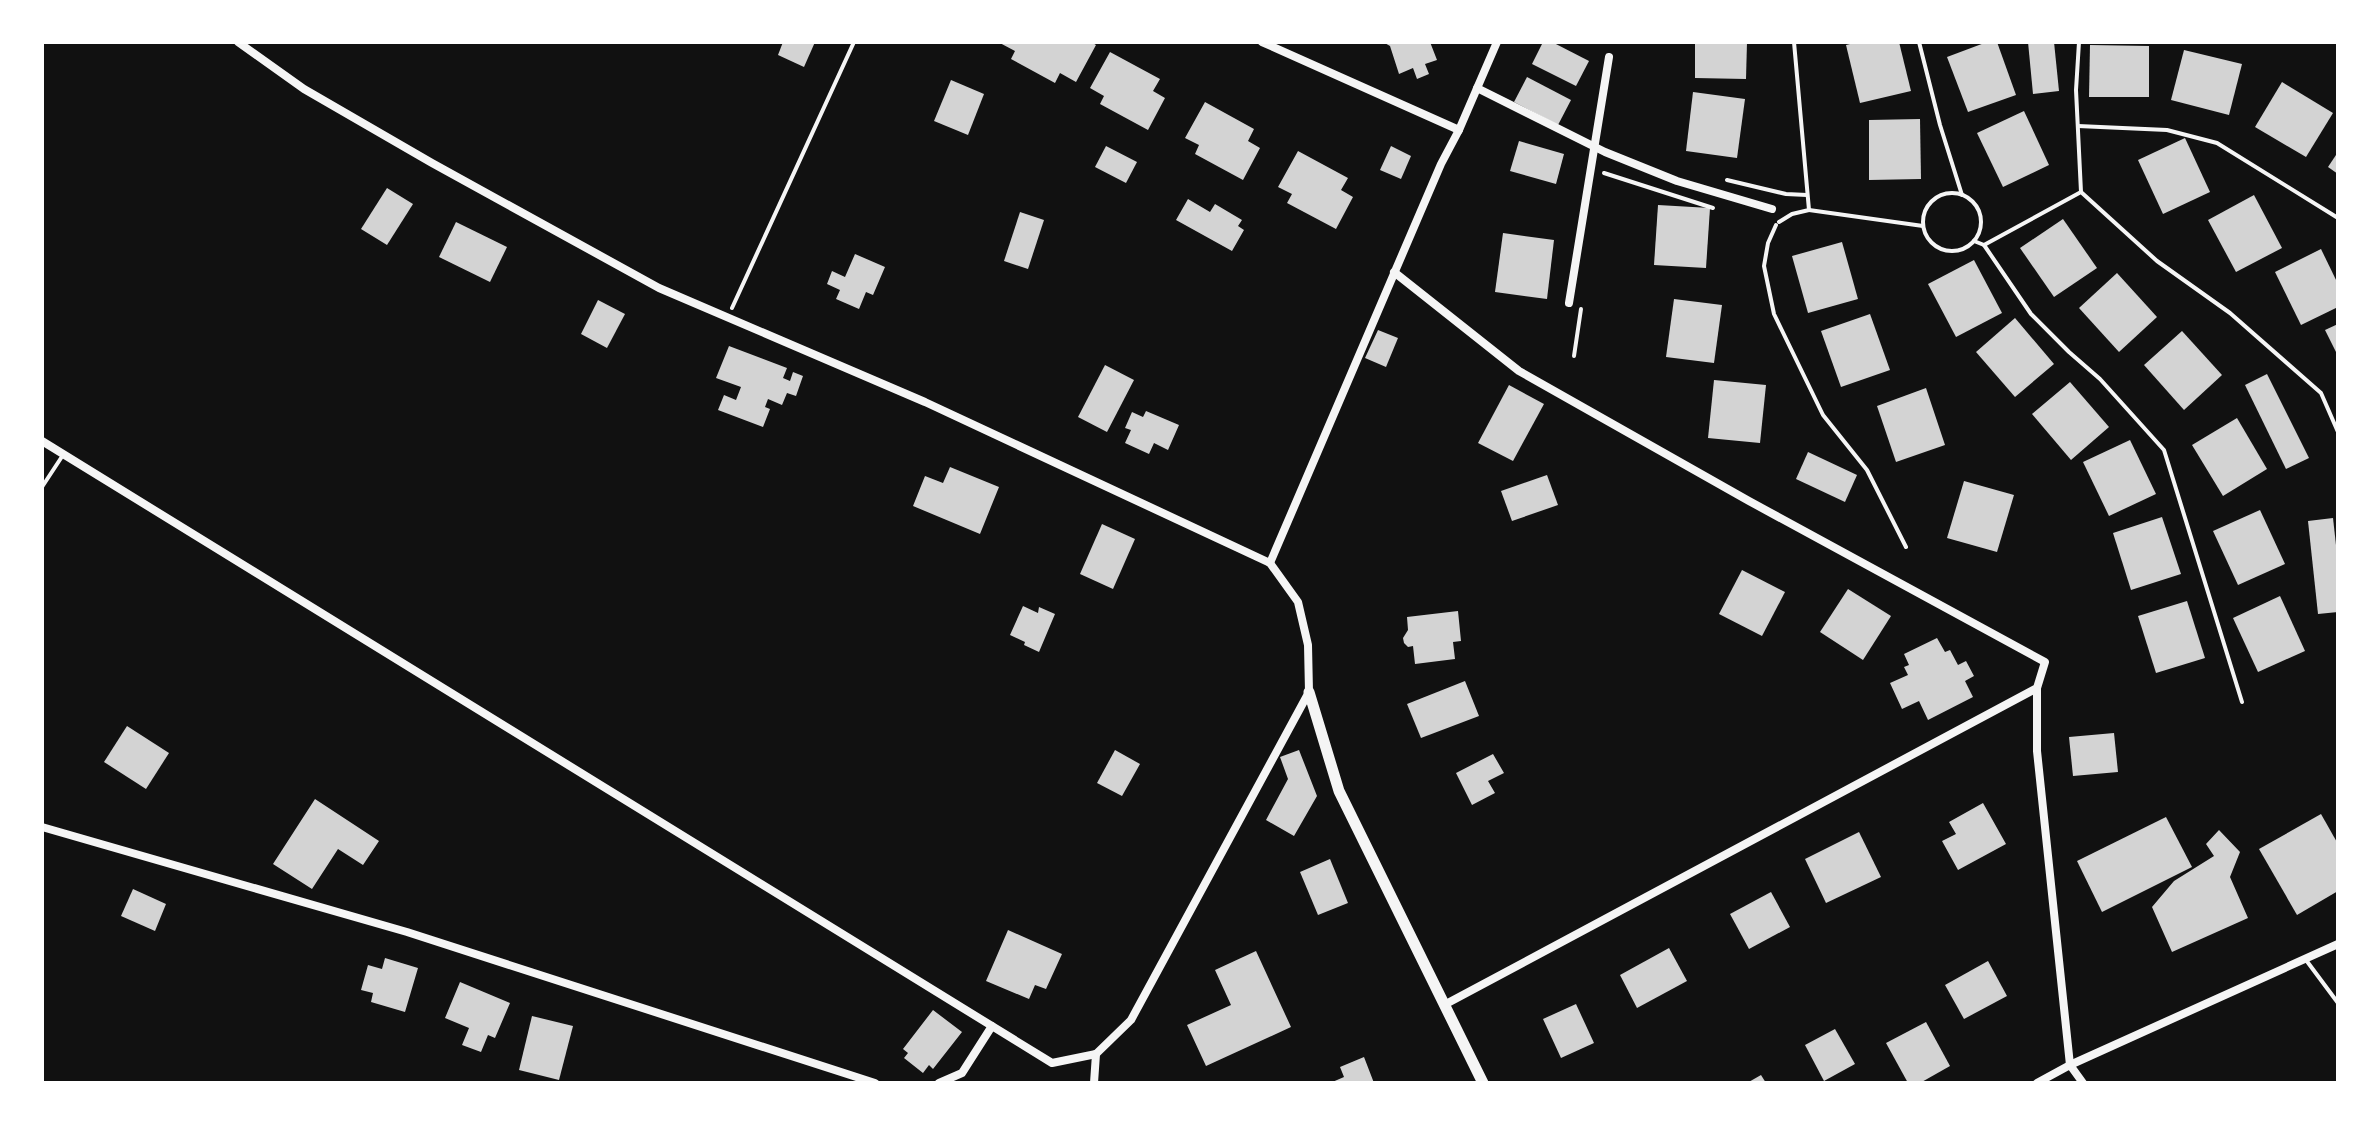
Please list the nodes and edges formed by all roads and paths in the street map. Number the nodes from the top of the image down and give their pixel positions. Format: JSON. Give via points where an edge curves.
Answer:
{"nodes":[{"id":1,"x":238,"y":42,"type":"edge"},
{"id":2,"x":854,"y":42,"type":"edge"},
{"id":3,"x":1262,"y":42,"type":"edge"},
{"id":4,"x":1497,"y":42,"type":"edge"},
{"id":5,"x":1794,"y":42,"type":"edge"},
{"id":6,"x":1919,"y":42,"type":"edge"},
{"id":7,"x":2079,"y":42,"type":"edge"},
{"id":8,"x":1609,"y":57,"type":"dead end"},
{"id":9,"x":1477,"y":88,"type":"junction"},
{"id":10,"x":2078,"y":126,"type":"junction"},
{"id":11,"x":1459,"y":130,"type":"junction"},
{"id":12,"x":1594,"y":147,"type":"junction"},
{"id":13,"x":1605,"y":152,"type":"junction"},
{"id":14,"x":1719,"y":178,"type":"dead end"},
{"id":15,"x":2081,"y":192,"type":"junction"},
{"id":16,"x":1807,"y":195,"type":"junction"},
{"id":17,"x":1962,"y":195,"type":"junction"},
{"id":18,"x":1772,"y":209,"type":"dead end"},
{"id":19,"x":1719,"y":210,"type":"dead end"},
{"id":20,"x":1809,"y":210,"type":"junction"},
{"id":21,"x":2338,"y":218,"type":"edge"},
{"id":22,"x":1923,"y":226,"type":"junction"},
{"id":23,"x":1974,"y":241,"type":"junction"},
{"id":24,"x":1984,"y":245,"type":"junction"},
{"id":25,"x":1394,"y":272,"type":"junction"},
{"id":26,"x":1583,"y":295,"type":"dead end"},
{"id":27,"x":1569,"y":303,"type":"dead end"},
{"id":28,"x":727,"y":317,"type":"junction"},
{"id":29,"x":1574,"y":356,"type":"dead end"},
{"id":30,"x":2338,"y":432,"type":"edge"},
{"id":31,"x":42,"y":441,"type":"edge"},
{"id":32,"x":63,"y":455,"type":"junction"},
{"id":33,"x":42,"y":487,"type":"edge"},
{"id":34,"x":1906,"y":547,"type":"dead end"},
{"id":35,"x":1270,"y":563,"type":"junction"},
{"id":36,"x":2037,"y":688,"type":"junction"},
{"id":37,"x":1309,"y":692,"type":"junction"},
{"id":38,"x":2242,"y":702,"type":"dead end"},
{"id":39,"x":42,"y":827,"type":"edge"},
{"id":40,"x":2338,"y":944,"type":"edge"},
{"id":41,"x":2306,"y":960,"type":"junction"},
{"id":42,"x":2338,"y":1003,"type":"edge"},
{"id":43,"x":1444,"y":1005,"type":"junction"},
{"id":44,"x":992,"y":1026,"type":"junction"},
{"id":45,"x":1096,"y":1054,"type":"junction"},
{"id":46,"x":2070,"y":1065,"type":"junction"},
{"id":47,"x":875,"y":1083,"type":"edge"},
{"id":48,"x":939,"y":1083,"type":"edge"},
{"id":49,"x":1094,"y":1083,"type":"edge"},
{"id":50,"x":1483,"y":1083,"type":"edge"},
{"id":51,"x":2037,"y":1083,"type":"edge"},
{"id":52,"x":2083,"y":1083,"type":"edge"}],
"edges":[{"from":1,"to":28,"type":"street","via":[[304,89],[432,163],[659,288]]},
{"from":2,"to":28,"type":"path"},
{"from":3,"to":11,"type":"street"},
{"from":4,"to":9,"type":"street"},
{"from":5,"to":16,"type":"path"},
{"from":6,"to":17,"type":"path"},
{"from":7,"to":10,"type":"path"},
{"from":8,"to":12,"type":"street"},
{"from":9,"to":11,"type":"street"},
{"from":9,"to":12,"type":"street"},
{"from":10,"to":15,"type":"path"},
{"from":10,"to":21,"type":"path","via":[[2167,130],[2217,143]]},
{"from":11,"to":25,"type":"street"},
{"from":12,"to":13,"type":"street"},
{"from":12,"to":27,"type":"street"},
{"from":13,"to":18,"type":"street","via":[[1677,181]]},
{"from":13,"to":19,"type":"path","via":[[1601,172]]},
{"from":14,"to":16,"type":"path"},
{"from":15,"to":24,"type":"path"},
{"from":15,"to":30,"type":"path","via":[[2157,261],[2230,313],[2321,393]]},
{"from":16,"to":20,"type":"path"},
{"from":17,"to":22,"type":"path","via":[[1947,193],[1933,199]]},
{"from":17,"to":23,"type":"path","via":[[1974,202],[1980,215]]},
{"from":20,"to":22,"type":"path"},
{"from":20,"to":34,"type":"path","via":[[1776,225],[1768,243],[1764,266],[1774,314],[1823,415],[1867,470]]},
{"from":22,"to":23,"type":"path","via":[[1930,241],[1944,250],[1960,250]]},
{"from":23,"to":24,"type":"path"},
{"from":24,"to":38,"type":"path","via":[[2031,314],[2164,450]]},
{"from":25,"to":35,"type":"street"},
{"from":25,"to":36,"type":"street","via":[[1519,371],[2045,662]]},
{"from":26,"to":29,"type":"path"},
{"from":28,"to":35,"type":"street","via":[[925,402]]},
{"from":31,"to":32,"type":"street"},
{"from":32,"to":33,"type":"lane"},
{"from":32,"to":44,"type":"street"},
{"from":35,"to":37,"type":"street","via":[[1298,602],[1308,645]]},
{"from":36,"to":43,"type":"street"},
{"from":36,"to":46,"type":"street","via":[[2037,751]]},
{"from":37,"to":43,"type":"street","via":[[1339,791]]},
{"from":37,"to":45,"type":"street","via":[[1131,1020]]},
{"from":39,"to":47,"type":"street","via":[[407,932]]},
{"from":40,"to":41,"type":"street"},
{"from":41,"to":42,"type":"lane"},
{"from":41,"to":46,"type":"street"},
{"from":43,"to":50,"type":"street"},
{"from":44,"to":45,"type":"street","via":[[1052,1063]]},
{"from":44,"to":48,"type":"street","via":[[962,1073]]},
{"from":45,"to":49,"type":"street"},
{"from":46,"to":51,"type":"street"},
{"from":46,"to":52,"type":"street"}]}
